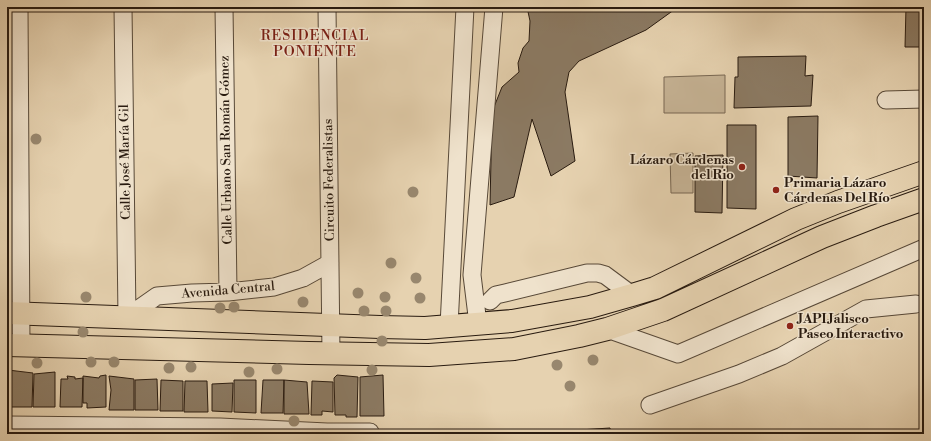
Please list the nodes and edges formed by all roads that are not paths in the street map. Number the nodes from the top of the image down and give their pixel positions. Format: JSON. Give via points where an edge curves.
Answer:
{"nodes":[{"id":1,"x":19,"y":7,"type":"edge"},
{"id":2,"x":123,"y":7,"type":"edge"},
{"id":3,"x":224,"y":7,"type":"edge"},
{"id":4,"x":327,"y":7,"type":"edge"},
{"id":5,"x":465,"y":7,"type":"edge"},
{"id":6,"x":494,"y":7,"type":"edge"},
{"id":7,"x":924,"y":99,"type":"edge"},
{"id":8,"x":886,"y":100,"type":"dead end"},
{"id":9,"x":924,"y":172,"type":"edge"},
{"id":10,"x":924,"y":199,"type":"edge"},
{"id":11,"x":924,"y":248,"type":"edge"},
{"id":12,"x":330,"y":263,"type":"junction"},
{"id":13,"x":624,"y":289,"type":"junction"},
{"id":14,"x":228,"y":292,"type":"junction"},
{"id":15,"x":482,"y":299,"type":"junction"},
{"id":16,"x":916,"y":304,"type":"dead end"},
{"id":17,"x":14,"y":313,"type":"edge"},
{"id":18,"x":127,"y":317,"type":"junction"},
{"id":19,"x":478,"y":324,"type":"junction"},
{"id":20,"x":330,"y":325,"type":"junction"},
{"id":21,"x":449,"y":326,"type":"junction"},
{"id":22,"x":607,"y":329,"type":"junction"},
{"id":23,"x":14,"y":346,"type":"edge"},
{"id":24,"x":331,"y":354,"type":"junction"},
{"id":25,"x":650,"y":405,"type":"dead end"},
{"id":26,"x":7,"y":425,"type":"edge"},
{"id":27,"x":106,"y":430,"type":"edge"},
{"id":28,"x":219,"y":430,"type":"edge"},
{"id":29,"x":370,"y":432,"type":"dead end"},
{"id":30,"x":327,"y":433,"type":"edge"}],
"edges":[{"from":1,"to":17,"type":"street"},
{"from":2,"to":18,"type":"street","name":"Calle José María Gil"},
{"from":3,"to":14,"type":"street","name":"Calle Urbano San Román Gómez"},
{"from":4,"to":12,"type":"street","name":"Circuito Federalistas"},
{"from":5,"to":21,"type":"street"},
{"from":6,"to":15,"type":"street","via":[[472,275]]},
{"from":7,"to":8,"type":"street"},
{"from":9,"to":13,"type":"main road","via":[[844,199],[796,219],[655,288]]},
{"from":10,"to":22,"type":"main road","via":[[822,237],[664,310]]},
{"from":11,"to":22,"type":"street","via":[[678,354]]},
{"from":12,"to":14,"type":"street","name":"Avenida Central","via":[[303,278],[274,287]]},
{"from":12,"to":20,"type":"street","name":"Circuito Federalistas"},
{"from":13,"to":15,"type":"street","via":[[598,273]]},
{"from":13,"to":19,"type":"main road","via":[[590,307],[512,321]]},
{"from":14,"to":18,"type":"street","name":"Avenida Central","via":[[157,296]]},
{"from":15,"to":19,"type":"street"},
{"from":16,"to":25,"type":"street","via":[[866,309],[782,356]]},
{"from":17,"to":18,"type":"main road"},
{"from":17,"to":23,"type":"street"},
{"from":18,"to":20,"type":"main road"},
{"from":19,"to":21,"type":"main road"},
{"from":20,"to":21,"type":"main road"},
{"from":20,"to":24,"type":"street","name":"Circuito Federalistas"},
{"from":22,"to":24,"type":"main road","via":[[514,349],[428,355]]},
{"from":23,"to":24,"type":"main road"},
{"from":26,"to":27,"type":"street"},
{"from":27,"to":28,"type":"street"},
{"from":28,"to":30,"type":"street"},
{"from":29,"to":30,"type":"street"}]}
